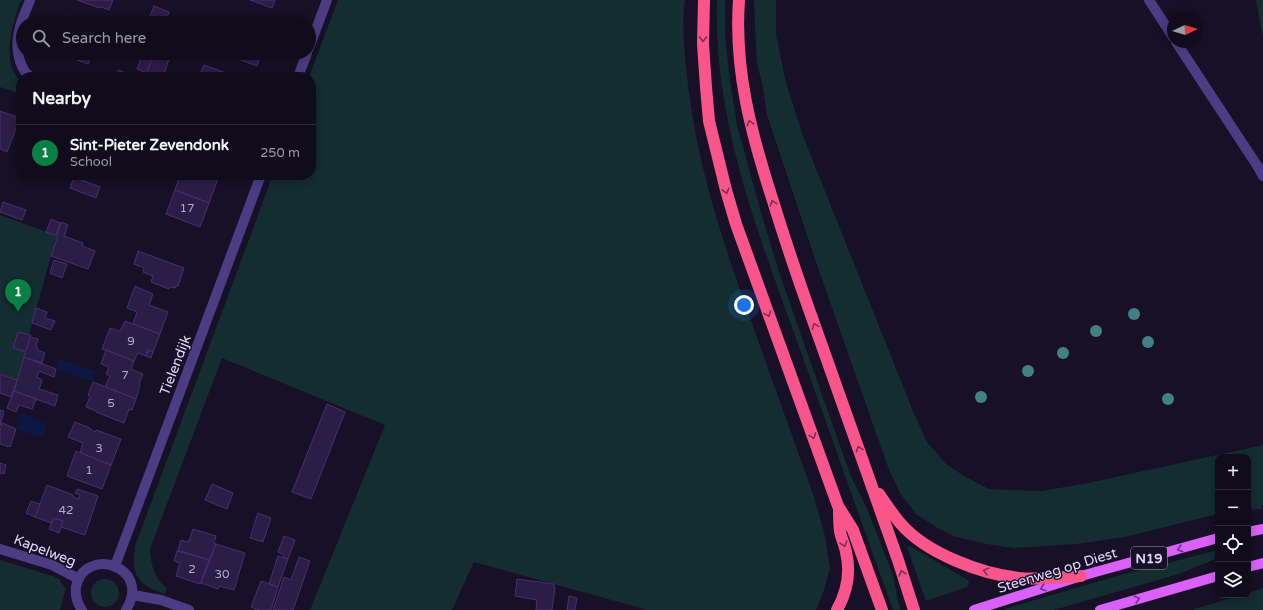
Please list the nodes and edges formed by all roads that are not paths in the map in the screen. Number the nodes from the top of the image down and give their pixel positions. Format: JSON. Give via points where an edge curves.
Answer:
{"nodes":[{"id":1,"x":30,"y":0,"type":"edge"},
{"id":2,"x":327,"y":0,"type":"edge"},
{"id":3,"x":704,"y":0,"type":"edge"},
{"id":4,"x":739,"y":0,"type":"edge"},
{"id":5,"x":1149,"y":0,"type":"edge"},
{"id":6,"x":24,"y":16,"type":"edge"},
{"id":7,"x":1167,"y":28,"type":"edge"},
{"id":8,"x":316,"y":29,"type":"edge"},
{"id":9,"x":1180,"y":48,"type":"edge"},
{"id":10,"x":20,"y":60,"type":"edge"},
{"id":11,"x":304,"y":60,"type":"edge"},
{"id":12,"x":26,"y":72,"type":"edge"},
{"id":13,"x":300,"y":72,"type":"edge"},
{"id":14,"x":1263,"y":176,"type":"edge"},
{"id":15,"x":259,"y":180,"type":"edge"},
{"id":16,"x":872,"y":486,"type":"junction"},
{"id":17,"x":838,"y":506,"type":"junction"},
{"id":18,"x":1263,"y":529,"type":"edge"},
{"id":19,"x":1251,"y":531,"type":"edge"},
{"id":20,"x":1215,"y":539,"type":"edge"},
{"id":21,"x":0,"y":549,"type":"edge"},
{"id":22,"x":1263,"y":563,"type":"edge"},
{"id":23,"x":115,"y":566,"type":"junction"},
{"id":24,"x":1251,"y":566,"type":"edge"},
{"id":25,"x":1080,"y":576,"type":"junction"},
{"id":26,"x":1215,"y":577,"type":"edge"},
{"id":27,"x":79,"y":579,"type":"junction"},
{"id":28,"x":133,"y":595,"type":"junction"},
{"id":29,"x":82,"y":610,"type":"edge"},
{"id":30,"x":126,"y":610,"type":"edge"},
{"id":31,"x":189,"y":610,"type":"edge"},
{"id":32,"x":837,"y":610,"type":"edge"},
{"id":33,"x":882,"y":610,"type":"edge"},
{"id":34,"x":914,"y":610,"type":"edge"},
{"id":35,"x":974,"y":610,"type":"edge"},
{"id":36,"x":1100,"y":610,"type":"edge"}],
"edges":[{"from":1,"to":6,"type":"street"},
{"from":2,"to":8,"type":"street"},
{"from":3,"to":17,"type":"highway","one_way":true,"via":[[706,88],[710,121],[726,190]]},
{"from":16,"to":4,"type":"highway","one_way":true,"via":[[788,250],[747,113],[738,40]]},
{"from":5,"to":7,"type":"street"},
{"from":9,"to":14,"type":"street"},
{"from":10,"to":12,"type":"street"},
{"from":11,"to":13,"type":"street"},
{"from":15,"to":23,"type":"street","name":"Tielendijk"},
{"from":25,"to":16,"type":"highway","one_way":true,"via":[[1019,578],[974,568],[957,561],[939,553],[901,525]]},
{"from":34,"to":16,"type":"highway","one_way":true},
{"from":17,"to":32,"type":"highway","one_way":true,"via":[[840,533],[849,569],[847,584]]},
{"from":17,"to":33,"type":"highway","via":[[853,530]]},
{"from":18,"to":19,"type":"main road"},
{"from":20,"to":25,"type":"main road","name":"Steenweg op Diest","number":"N19","one_way":true},
{"from":21,"to":27,"type":"street","name":"Kapelweg","via":[[52,565]]},
{"from":22,"to":24,"type":"main road"},
{"from":23,"to":27,"type":"street","via":[[98,564],[90,567]]},
{"from":23,"to":28,"type":"street","via":[[129,577]]},
{"from":25,"to":35,"type":"main road","name":"Steenweg op Diest","number":"N19","one_way":true},
{"from":36,"to":26,"type":"main road","number":"N19","one_way":true},
{"from":27,"to":29,"type":"street","via":[[76,593]]},
{"from":28,"to":30,"type":"street"},
{"from":28,"to":31,"type":"street","via":[[161,600]]}]}
